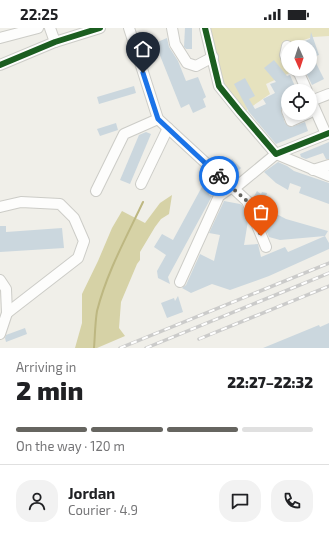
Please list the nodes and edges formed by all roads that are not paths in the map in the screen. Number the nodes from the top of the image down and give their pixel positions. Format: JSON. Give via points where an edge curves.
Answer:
{"nodes":[{"id":1,"x":38,"y":28,"type":"edge"},
{"id":2,"x":50,"y":28,"type":"edge"},
{"id":3,"x":100,"y":28,"type":"edge"},
{"id":4,"x":129,"y":28,"type":"edge"},
{"id":5,"x":172,"y":28,"type":"edge"},
{"id":6,"x":204,"y":28,"type":"edge"},
{"id":7,"x":0,"y":38,"type":"edge"},
{"id":8,"x":55,"y":42,"type":"junction"},
{"id":9,"x":213,"y":56,"type":"junction"},
{"id":10,"x":0,"y":65,"type":"edge"},
{"id":11,"x":329,"y":94,"type":"edge"},
{"id":12,"x":317,"y":103,"type":"edge"},
{"id":13,"x":317,"y":117,"type":"edge"},
{"id":14,"x":158,"y":119,"type":"junction"},
{"id":15,"x":168,"y":128,"type":"junction"},
{"id":16,"x":328,"y":134,"type":"edge"},
{"id":17,"x":276,"y":154,"type":"junction"},
{"id":18,"x":329,"y":164,"type":"edge"},
{"id":19,"x":313,"y":170,"type":"junction"},
{"id":20,"x":329,"y":176,"type":"edge"},
{"id":21,"x":141,"y":184,"type":"dead end"},
{"id":22,"x":232,"y":187,"type":"junction"},
{"id":23,"x":96,"y":191,"type":"dead end"},
{"id":24,"x":0,"y":207,"type":"edge"},
{"id":25,"x":266,"y":247,"type":"dead end"},
{"id":26,"x":0,"y":280,"type":"edge"},
{"id":27,"x":180,"y":282,"type":"dead end"},
{"id":28,"x":7,"y":313,"type":"junction"},
{"id":29,"x":0,"y":334,"type":"edge"}],
"edges":[{"from":1,"to":7,"type":"street"},
{"from":2,"to":8,"type":"street"},
{"from":3,"to":8,"type":"street"},
{"from":4,"to":14,"type":"street"},
{"from":5,"to":9,"type":"street","via":[[175,44],[187,63],[196,66]]},
{"from":6,"to":9,"type":"street"},
{"from":8,"to":10,"type":"street"},
{"from":9,"to":17,"type":"street","via":[[219,86]]},
{"from":11,"to":12,"type":"street"},
{"from":13,"to":16,"type":"street"},
{"from":14,"to":15,"type":"street"},
{"from":14,"to":23,"type":"street","via":[[124,134]]},
{"from":15,"to":21,"type":"street"},
{"from":15,"to":22,"type":"street"},
{"from":16,"to":17,"type":"street"},
{"from":17,"to":19,"type":"street"},
{"from":17,"to":22,"type":"street","via":[[236,187]]},
{"from":18,"to":19,"type":"street"},
{"from":19,"to":20,"type":"street"},
{"from":22,"to":25,"type":"street","via":[[247,201]]},
{"from":22,"to":27,"type":"street","via":[[219,196]]},
{"from":24,"to":28,"type":"street","via":[[21,202],[60,204],[74,218],[84,241],[78,258]]},
{"from":26,"to":28,"type":"street","via":[[6,289]]},
{"from":28,"to":29,"type":"street"}]}
